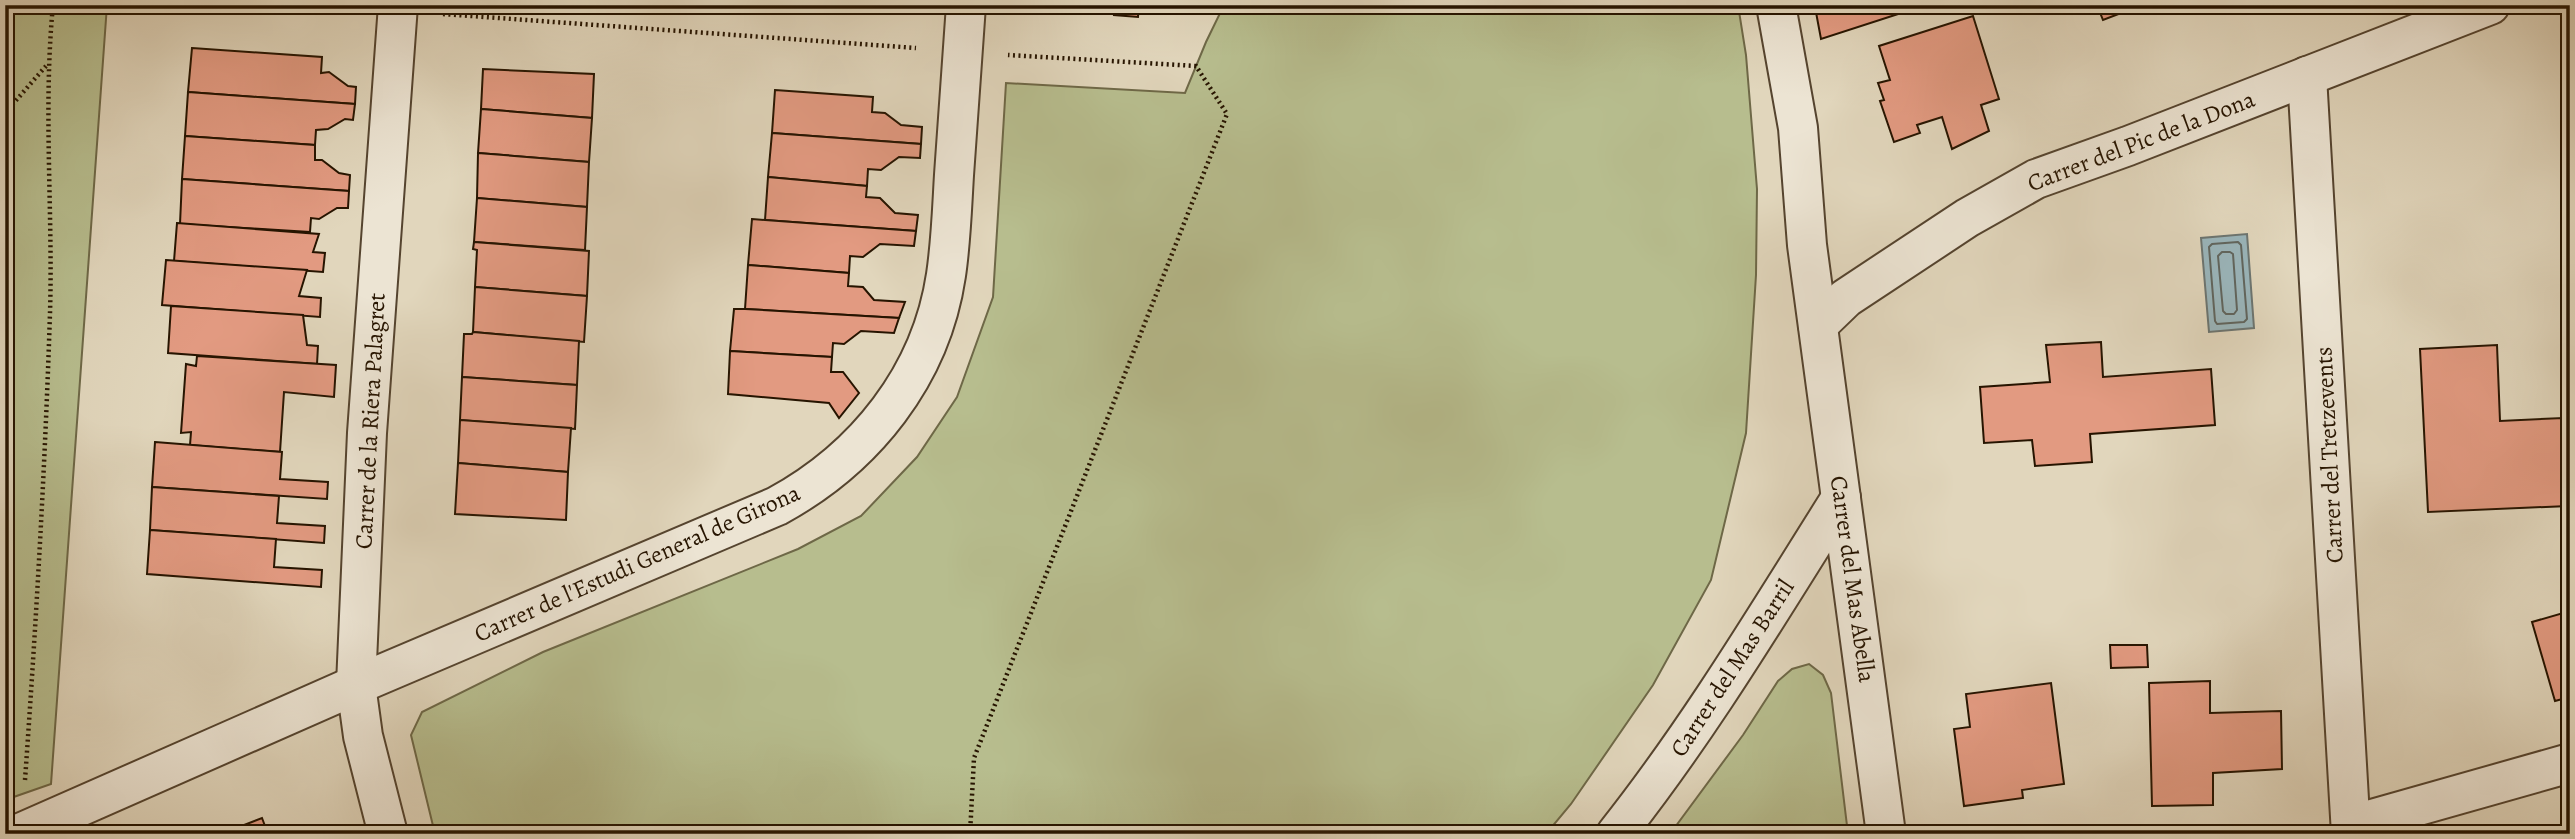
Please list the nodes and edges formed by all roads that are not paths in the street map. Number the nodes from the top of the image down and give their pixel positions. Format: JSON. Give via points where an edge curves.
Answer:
{"nodes":[{"id":1,"x":398,"y":5,"type":"edge"},
{"id":2,"x":965,"y":5,"type":"edge"},
{"id":3,"x":1776,"y":5,"type":"edge"},
{"id":4,"x":2490,"y":5,"type":"edge"},
{"id":5,"x":2307,"y":76,"type":"junction"},
{"id":6,"x":1818,"y":325,"type":"junction"},
{"id":7,"x":1841,"y":498,"type":"junction"},
{"id":8,"x":356,"y":685,"type":"junction"},
{"id":9,"x":2570,"y":763,"type":"edge"},
{"id":10,"x":2351,"y":829,"type":"edge"},
{"id":11,"x":20,"y":833,"type":"edge"},
{"id":12,"x":388,"y":834,"type":"edge"},
{"id":13,"x":1616,"y":834,"type":"edge"},
{"id":14,"x":1886,"y":834,"type":"edge"}],
"edges":[{"from":1,"to":8,"type":"street","name":"Carrer de la Riera Palagret","via":[[367,433]]},
{"from":2,"to":8,"type":"street","name":"Carrer de l'Estudi General de Girona","via":[[949,251],[941,300],[915,369],[874,430],[839,465],[777,506]]},
{"from":3,"to":6,"type":"street","via":[[1798,128]]},
{"from":4,"to":5,"type":"street","name":"Carrer del Pic de la Dona"},
{"from":5,"to":6,"type":"street","name":"Carrer del Pic de la Dona","via":[[2036,179],[1846,298]]},
{"from":5,"to":10,"type":"street","name":"Carrer del Tretzevents"},
{"from":6,"to":7,"type":"street","name":"Carrer del Mas Abella"},
{"from":7,"to":13,"type":"street","name":"Carrer del Mas Barril","via":[[1740,660],[1661,777]]},
{"from":7,"to":14,"type":"street","name":"Carrer del Mas Abella"},
{"from":8,"to":11,"type":"street","name":"Carrer de l'Estudi General de Girona"},
{"from":8,"to":12,"type":"street","name":"Carrer de la Riera Palagret","via":[[363,736]]},
{"from":9,"to":10,"type":"street"}]}
